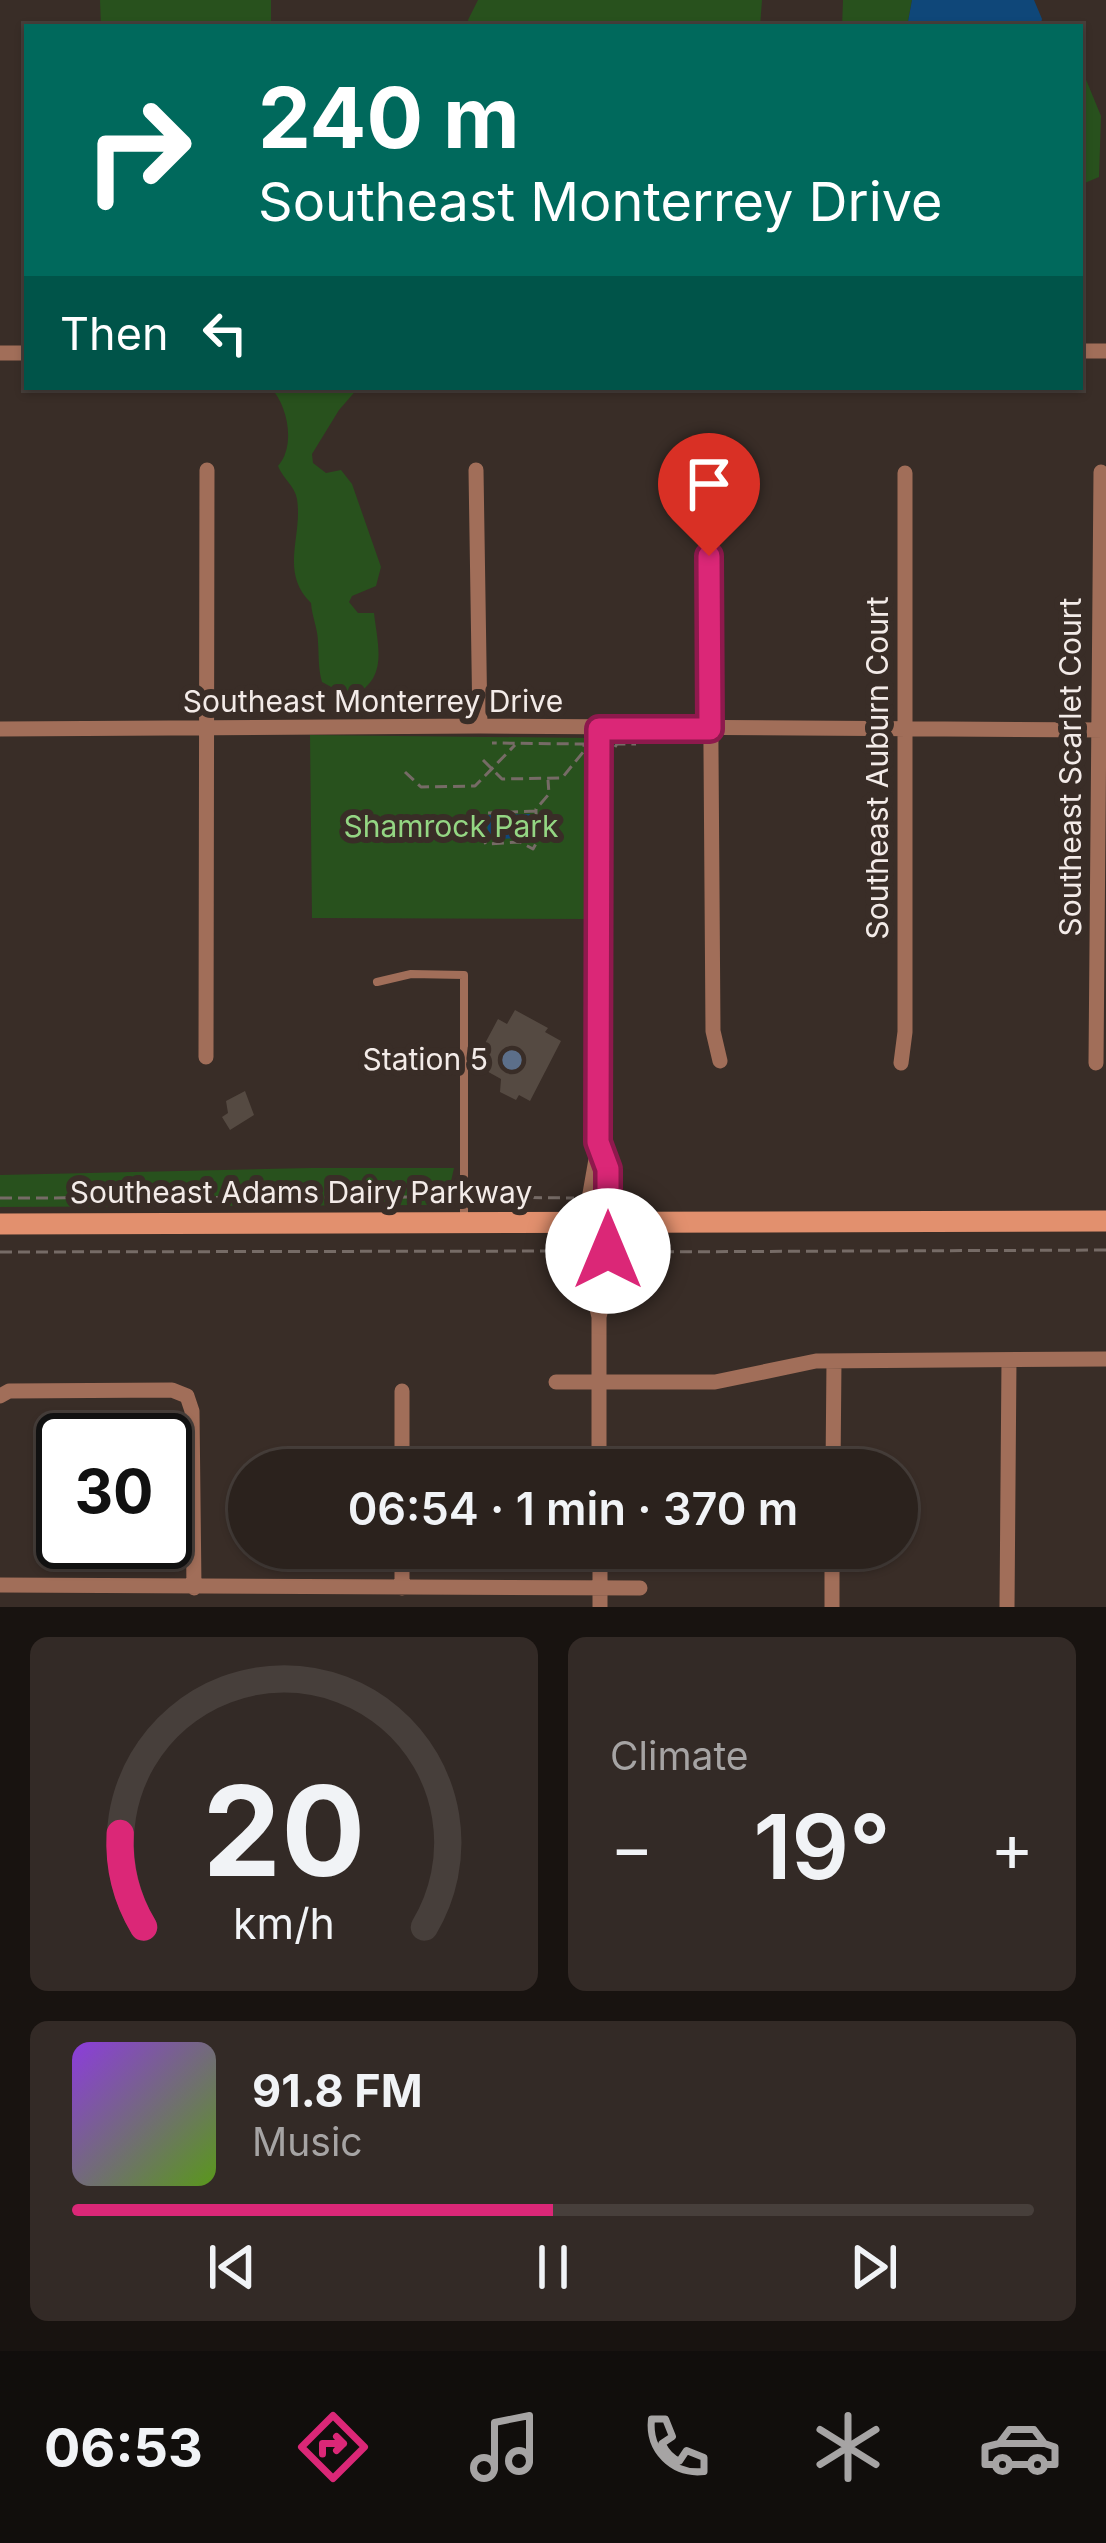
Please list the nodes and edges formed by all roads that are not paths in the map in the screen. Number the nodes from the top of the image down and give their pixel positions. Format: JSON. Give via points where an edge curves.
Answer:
{"nodes":[{"id":1,"x":207,"y":470,"type":"dead end"},
{"id":2,"x":476,"y":470,"type":"dead end"},
{"id":3,"x":709,"y":470,"type":"dead end"},
{"id":4,"x":1101,"y":472,"type":"dead end"},
{"id":5,"x":905,"y":473,"type":"dead end"},
{"id":6,"x":479,"y":726,"type":"junction"},
{"id":7,"x":0,"y":729,"type":"edge"},
{"id":8,"x":206,"y":729,"type":"junction"},
{"id":9,"x":599,"y":729,"type":"junction"},
{"id":10,"x":710,"y":729,"type":"junction"},
{"id":11,"x":904,"y":730,"type":"junction"},
{"id":12,"x":1102,"y":730,"type":"edge"},
{"id":13,"x":376,"y":982,"type":"dead end"},
{"id":14,"x":206,"y":1057,"type":"dead end"},
{"id":15,"x":720,"y":1061,"type":"dead end"},
{"id":16,"x":901,"y":1063,"type":"dead end"},
{"id":17,"x":1096,"y":1063,"type":"dead end"},
{"id":18,"x":598,"y":1142,"type":"junction"},
{"id":19,"x":1106,"y":1221,"type":"edge"},
{"id":20,"x":464,"y":1222,"type":"junction"},
{"id":21,"x":585,"y":1222,"type":"junction"},
{"id":22,"x":610,"y":1222,"type":"junction"},
{"id":23,"x":0,"y":1224,"type":"edge"},
{"id":24,"x":599,"y":1317,"type":"junction"},
{"id":25,"x":1106,"y":1359,"type":"edge"},
{"id":26,"x":1009,"y":1360,"type":"junction"},
{"id":27,"x":834,"y":1361,"type":"junction"},
{"id":28,"x":556,"y":1382,"type":"dead end"},
{"id":29,"x":598,"y":1382,"type":"junction"},
{"id":30,"x":402,"y":1391,"type":"dead end"},
{"id":31,"x":0,"y":1396,"type":"edge"},
{"id":32,"x":402,"y":1449,"type":"edge"},
{"id":33,"x":599,"y":1449,"type":"edge"},
{"id":34,"x":833,"y":1449,"type":"edge"},
{"id":35,"x":402,"y":1569,"type":"edge"},
{"id":36,"x":600,"y":1569,"type":"edge"},
{"id":37,"x":832,"y":1569,"type":"edge"},
{"id":38,"x":0,"y":1585,"type":"edge"},
{"id":39,"x":194,"y":1588,"type":"junction"},
{"id":40,"x":402,"y":1588,"type":"junction"},
{"id":41,"x":600,"y":1588,"type":"junction"},
{"id":42,"x":640,"y":1588,"type":"dead end"},
{"id":43,"x":600,"y":1607,"type":"edge"},
{"id":44,"x":832,"y":1607,"type":"edge"},
{"id":45,"x":1007,"y":1607,"type":"edge"}],
"edges":[{"from":1,"to":8,"type":"street"},
{"from":2,"to":6,"type":"street"},
{"from":3,"to":10,"type":"street"},
{"from":4,"to":12,"type":"street","name":"Southeast Scarlet Court"},
{"from":5,"to":11,"type":"street","name":"Southeast Auburn Court"},
{"from":6,"to":8,"type":"street","name":"Southeast Monterrey Drive"},
{"from":6,"to":9,"type":"street","name":"Southeast Monterrey Drive"},
{"from":7,"to":8,"type":"street","name":"Southeast Monterrey Drive"},
{"from":8,"to":14,"type":"street"},
{"from":9,"to":10,"type":"street","name":"Southeast Monterrey Drive"},
{"from":9,"to":18,"type":"street"},
{"from":10,"to":11,"type":"street","name":"Southeast Monterrey Drive"},
{"from":10,"to":15,"type":"street","via":[[713,1031]]},
{"from":11,"to":12,"type":"street","name":"Southeast Monterrey Drive"},
{"from":11,"to":16,"type":"street","name":"Southeast Auburn Court"},
{"from":12,"to":17,"type":"street","name":"Southeast Scarlet Court"},
{"from":13,"to":20,"type":"lane","via":[[464,975]]},
{"from":18,"to":21,"type":"street"},
{"from":18,"to":22,"type":"street"},
{"from":19,"to":22,"type":"main road","name":"Southeast Adams Dairy Parkway"},
{"from":20,"to":21,"type":"main road","name":"Southeast Adams Dairy Parkway"},
{"from":20,"to":23,"type":"main road","name":"Southeast Adams Dairy Parkway"},
{"from":21,"to":22,"type":"main road","name":"Southeast Adams Dairy Parkway"},
{"from":21,"to":24,"type":"street"},
{"from":22,"to":24,"type":"street"},
{"from":24,"to":29,"type":"street"},
{"from":25,"to":26,"type":"street"},
{"from":26,"to":27,"type":"street"},
{"from":26,"to":45,"type":"street"},
{"from":27,"to":29,"type":"street","via":[[715,1382]]},
{"from":27,"to":34,"type":"street"},
{"from":28,"to":29,"type":"street"},
{"from":29,"to":33,"type":"street"},
{"from":30,"to":32,"type":"street"},
{"from":31,"to":39,"type":"street","via":[[193,1392]]},
{"from":35,"to":40,"type":"street"},
{"from":36,"to":41,"type":"street"},
{"from":37,"to":44,"type":"street"},
{"from":38,"to":39,"type":"street"},
{"from":39,"to":40,"type":"street"},
{"from":40,"to":41,"type":"street"},
{"from":41,"to":42,"type":"street"},
{"from":41,"to":43,"type":"street"}]}
